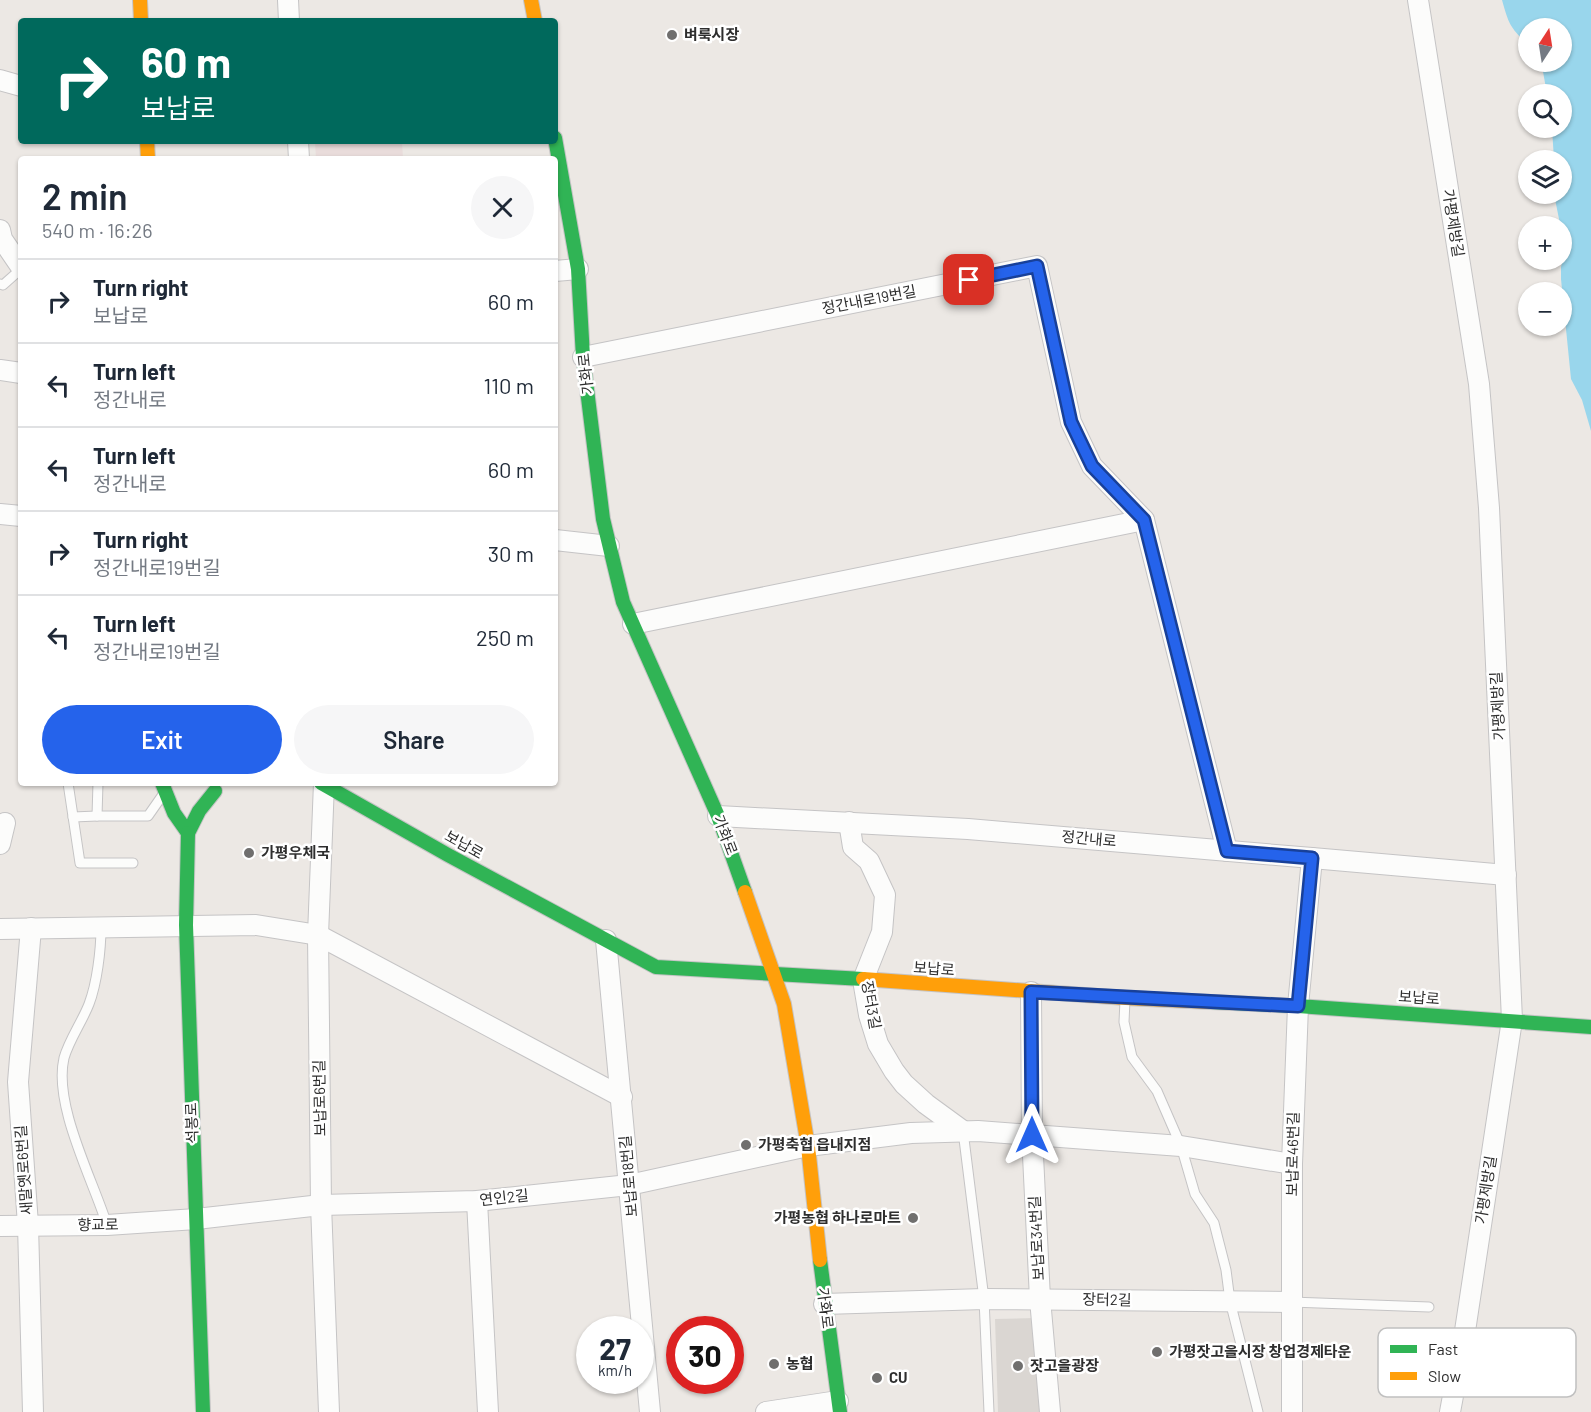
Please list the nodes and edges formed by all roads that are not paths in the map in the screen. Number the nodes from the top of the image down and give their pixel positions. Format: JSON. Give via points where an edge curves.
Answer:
{"nodes":[{"id":1,"x":140,"y":0,"type":"edge"},
{"id":2,"x":288,"y":0,"type":"edge"},
{"id":3,"x":531,"y":0,"type":"edge"},
{"id":4,"x":1418,"y":0,"type":"edge"},
{"id":5,"x":141,"y":18,"type":"edge"},
{"id":6,"x":290,"y":18,"type":"edge"},
{"id":7,"x":534,"y":18,"type":"edge"},
{"id":8,"x":0,"y":80,"type":"edge"},
{"id":9,"x":18,"y":85,"type":"edge"},
{"id":10,"x":556,"y":144,"type":"edge"},
{"id":11,"x":0,"y":230,"type":"edge"},
{"id":12,"x":18,"y":263,"type":"edge"},
{"id":13,"x":578,"y":269,"type":"junction"},
{"id":14,"x":18,"y":271,"type":"edge"},
{"id":15,"x":558,"y":271,"type":"edge"},
{"id":16,"x":0,"y":284,"type":"edge"},
{"id":17,"x":583,"y":357,"type":"junction"},
{"id":18,"x":0,"y":370,"type":"edge"},
{"id":19,"x":18,"y":373,"type":"edge"},
{"id":20,"x":0,"y":514,"type":"edge"},
{"id":21,"x":18,"y":516,"type":"edge"},
{"id":22,"x":1144,"y":520,"type":"junction"},
{"id":23,"x":558,"y":540,"type":"edge"},
{"id":24,"x":609,"y":546,"type":"junction"},
{"id":25,"x":633,"y":624,"type":"junction"},
{"id":26,"x":68,"y":786,"type":"edge"},
{"id":27,"x":98,"y":786,"type":"edge"},
{"id":28,"x":164,"y":786,"type":"edge"},
{"id":29,"x":323,"y":786,"type":"edge"},
{"id":30,"x":327,"y":786,"type":"edge"},
{"id":31,"x":219,"y":787,"type":"edge"},
{"id":32,"x":97,"y":816,"type":"junction"},
{"id":33,"x":718,"y":816,"type":"junction"},
{"id":34,"x":73,"y":817,"type":"junction"},
{"id":35,"x":849,"y":822,"type":"junction"},
{"id":36,"x":5,"y":823,"type":"dead end"},
{"id":37,"x":188,"y":833,"type":"junction"},
{"id":38,"x":0,"y":844,"type":"edge"},
{"id":39,"x":1227,"y":851,"type":"junction"},
{"id":40,"x":1312,"y":858,"type":"junction"},
{"id":41,"x":133,"y":863,"type":"dead end"},
{"id":42,"x":1506,"y":875,"type":"junction"},
{"id":43,"x":186,"y":925,"type":"junction"},
{"id":44,"x":101,"y":927,"type":"junction"},
{"id":45,"x":31,"y":928,"type":"junction"},
{"id":46,"x":0,"y":929,"type":"edge"},
{"id":47,"x":318,"y":935,"type":"junction"},
{"id":48,"x":606,"y":940,"type":"junction"},
{"id":49,"x":774,"y":973,"type":"junction"},
{"id":50,"x":863,"y":980,"type":"junction"},
{"id":51,"x":1031,"y":992,"type":"junction"},
{"id":52,"x":1126,"y":998,"type":"junction"},
{"id":53,"x":1298,"y":1006,"type":"junction"},
{"id":54,"x":1512,"y":1020,"type":"junction"},
{"id":55,"x":1591,"y":1027,"type":"edge"},
{"id":56,"x":622,"y":1097,"type":"junction"},
{"id":57,"x":963,"y":1131,"type":"junction"},
{"id":58,"x":1032,"y":1135,"type":"junction"},
{"id":59,"x":808,"y":1146,"type":"junction"},
{"id":60,"x":1181,"y":1146,"type":"junction"},
{"id":61,"x":1292,"y":1164,"type":"junction"},
{"id":62,"x":629,"y":1185,"type":"junction"},
{"id":63,"x":477,"y":1201,"type":"junction"},
{"id":64,"x":321,"y":1205,"type":"junction"},
{"id":65,"x":196,"y":1219,"type":"junction"},
{"id":66,"x":28,"y":1225,"type":"junction"},
{"id":67,"x":0,"y":1226,"type":"edge"},
{"id":68,"x":107,"y":1226,"type":"junction"},
{"id":69,"x":984,"y":1299,"type":"junction"},
{"id":70,"x":1040,"y":1299,"type":"junction"},
{"id":71,"x":1230,"y":1301,"type":"junction"},
{"id":72,"x":1291,"y":1302,"type":"junction"},
{"id":73,"x":824,"y":1304,"type":"junction"},
{"id":74,"x":1429,"y":1307,"type":"dead end"},
{"id":75,"x":1465,"y":1328,"type":"edge"},
{"id":76,"x":1453,"y":1397,"type":"edge"},
{"id":77,"x":839,"y":1407,"type":"edge"},
{"id":78,"x":33,"y":1412,"type":"edge"},
{"id":79,"x":203,"y":1412,"type":"edge"},
{"id":80,"x":329,"y":1412,"type":"edge"},
{"id":81,"x":488,"y":1412,"type":"edge"},
{"id":82,"x":650,"y":1412,"type":"edge"},
{"id":83,"x":766,"y":1412,"type":"edge"},
{"id":84,"x":989,"y":1412,"type":"edge"},
{"id":85,"x":1050,"y":1412,"type":"edge"},
{"id":86,"x":1258,"y":1412,"type":"edge"},
{"id":87,"x":1292,"y":1412,"type":"edge"},
{"id":88,"x":1450,"y":1412,"type":"edge"}],
"edges":[{"from":1,"to":5,"type":"main road"},
{"from":2,"to":6,"type":"street"},
{"from":3,"to":7,"type":"main road"},
{"from":4,"to":42,"type":"street","name":"가평제방길","via":[[1479,384],[1489,508]]},
{"from":8,"to":9,"type":"street"},
{"from":10,"to":13,"type":"main road","name":"가화로"},
{"from":11,"to":12,"type":"street"},
{"from":13,"to":15,"type":"street"},
{"from":13,"to":17,"type":"main road","name":"가화로"},
{"from":14,"to":16,"type":"lane"},
{"from":17,"to":22,"type":"street","name":"정간내로19번길","via":[[1037,266],[1071,422],[1092,466]]},
{"from":17,"to":24,"type":"main road","name":"가화로"},
{"from":18,"to":19,"type":"street"},
{"from":20,"to":21,"type":"street"},
{"from":22,"to":25,"type":"street"},
{"from":22,"to":39,"type":"street","name":"정간내로19번길"},
{"from":23,"to":24,"type":"street"},
{"from":24,"to":25,"type":"main road","name":"가화로","via":[[623,602]]},
{"from":25,"to":33,"type":"main road","name":"가화로"},
{"from":26,"to":34,"type":"lane"},
{"from":27,"to":32,"type":"lane"},
{"from":28,"to":31,"type":"main road","via":[[188,797],[203,796]]},
{"from":28,"to":32,"type":"lane","via":[[148,816]]},
{"from":28,"to":37,"type":"main road","via":[[174,813]]},
{"from":29,"to":47,"type":"street","name":"보납로6번길"},
{"from":30,"to":48,"type":"main road","name":"보납로"},
{"from":31,"to":37,"type":"main road","via":[[199,811]]},
{"from":32,"to":34,"type":"lane"},
{"from":33,"to":35,"type":"street","name":"정간내로"},
{"from":33,"to":49,"type":"main road","name":"가화로"},
{"from":34,"to":41,"type":"lane","via":[[80,863]]},
{"from":35,"to":39,"type":"street","name":"정간내로"},
{"from":35,"to":50,"type":"street","name":"장터3길","via":[[853,847],[869,861],[885,895],[882,932]]},
{"from":36,"to":38,"type":"street"},
{"from":37,"to":43,"type":"main road","name":"석봉로"},
{"from":39,"to":40,"type":"street","name":"정간내로"},
{"from":40,"to":42,"type":"street","name":"정간내로"},
{"from":40,"to":53,"type":"street"},
{"from":42,"to":54,"type":"street","name":"가평제방길"},
{"from":43,"to":44,"type":"street"},
{"from":43,"to":47,"type":"street","via":[[256,925]]},
{"from":43,"to":65,"type":"main road","name":"석봉로"},
{"from":44,"to":45,"type":"street"},
{"from":44,"to":68,"type":"lane","via":[[90,1002],[64,1059],[63,1098]]},
{"from":45,"to":46,"type":"street"},
{"from":45,"to":66,"type":"street","name":"새말옛로6번길","via":[[18,1082]]},
{"from":47,"to":56,"type":"street"},
{"from":47,"to":64,"type":"street","name":"보납로6번길"},
{"from":48,"to":49,"type":"main road","name":"보납로","via":[[656,967]]},
{"from":48,"to":56,"type":"street","name":"보납로18번길"},
{"from":49,"to":50,"type":"main road","name":"보납로"},
{"from":49,"to":59,"type":"main road","name":"가화로","via":[[784,1004]]},
{"from":50,"to":51,"type":"main road","name":"보납로"},
{"from":50,"to":57,"type":"street","name":"장터3길","via":[[878,1044],[894,1071],[926,1104]]},
{"from":51,"to":52,"type":"main road","name":"보납로"},
{"from":51,"to":58,"type":"street","name":"보납로34번길"},
{"from":52,"to":53,"type":"main road","name":"보납로"},
{"from":52,"to":60,"type":"lane","via":[[1124,1022],[1132,1057],[1157,1091]]},
{"from":53,"to":54,"type":"main road","name":"보납로"},
{"from":53,"to":61,"type":"street","name":"보납로46번길"},
{"from":54,"to":55,"type":"main road","name":"보납로"},
{"from":54,"to":75,"type":"street","name":"가평제방길"},
{"from":56,"to":62,"type":"street","name":"보납로18번길"},
{"from":57,"to":58,"type":"street"},
{"from":57,"to":59,"type":"street","via":[[911,1133]]},
{"from":57,"to":69,"type":"lane"},
{"from":58,"to":60,"type":"street"},
{"from":58,"to":70,"type":"street","name":"보납로34번길"},
{"from":59,"to":62,"type":"street","name":"연인2길"},
{"from":59,"to":73,"type":"main road","name":"가화로"},
{"from":60,"to":61,"type":"street"},
{"from":60,"to":71,"type":"lane","via":[[1195,1194],[1214,1223]]},
{"from":61,"to":72,"type":"street","name":"보납로46번길"},
{"from":62,"to":63,"type":"street","name":"연인2길"},
{"from":62,"to":82,"type":"street","name":"보납로18번길"},
{"from":63,"to":64,"type":"street","name":"연인2길"},
{"from":63,"to":81,"type":"street"},
{"from":64,"to":65,"type":"street","name":"연인2길"},
{"from":64,"to":80,"type":"street","name":"보납로6번길"},
{"from":65,"to":68,"type":"street","name":"향교로"},
{"from":65,"to":79,"type":"main road","name":"석봉로"},
{"from":66,"to":67,"type":"street","name":"향교로"},
{"from":66,"to":68,"type":"street","name":"향교로"},
{"from":66,"to":78,"type":"street","name":"새말옛로6번길"},
{"from":69,"to":70,"type":"street","name":"장터2길"},
{"from":69,"to":73,"type":"street","name":"장터2길"},
{"from":69,"to":84,"type":"lane"},
{"from":70,"to":71,"type":"street","name":"장터2길"},
{"from":70,"to":85,"type":"street","name":"보납로34번길"},
{"from":71,"to":72,"type":"street","name":"장터2길"},
{"from":71,"to":86,"type":"lane"},
{"from":72,"to":74,"type":"lane"},
{"from":72,"to":87,"type":"street","name":"보납로46번길"},
{"from":73,"to":77,"type":"main road","name":"가화로"},
{"from":76,"to":88,"type":"street","name":"가평제방길"},
{"from":77,"to":83,"type":"street"}]}
